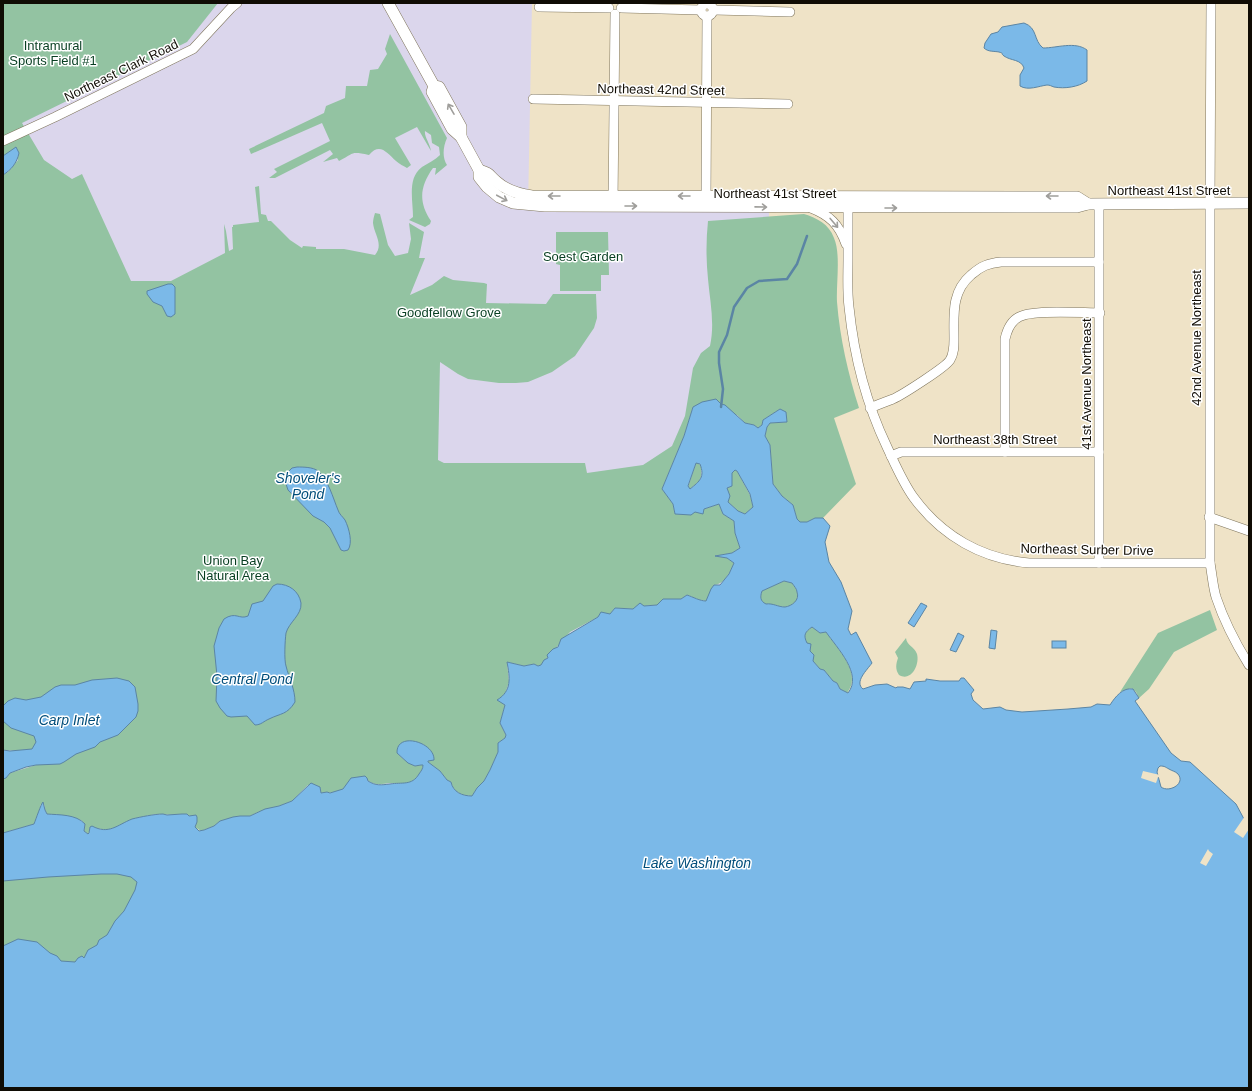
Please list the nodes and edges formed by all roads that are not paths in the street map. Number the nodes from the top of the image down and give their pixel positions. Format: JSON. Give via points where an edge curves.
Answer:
{"nodes":[{"id":1,"x":237,"y":3,"type":"edge"},
{"id":2,"x":388,"y":3,"type":"edge"},
{"id":3,"x":1211,"y":3,"type":"edge"},
{"id":4,"x":539,"y":7,"type":"dead end"},
{"id":5,"x":615,"y":7,"type":"edge"},
{"id":6,"x":707,"y":9,"type":"edge"},
{"id":7,"x":790,"y":12,"type":"dead end"},
{"id":8,"x":533,"y":99,"type":"dead end"},
{"id":9,"x":614,"y":101,"type":"junction"},
{"id":10,"x":707,"y":103,"type":"junction"},
{"id":11,"x":788,"y":104,"type":"dead end"},
{"id":12,"x":3,"y":141,"type":"edge"},
{"id":13,"x":848,"y":196,"type":"junction"},
{"id":14,"x":613,"y":201,"type":"junction"},
{"id":15,"x":706,"y":201,"type":"junction"},
{"id":16,"x":1094,"y":204,"type":"junction"},
{"id":17,"x":1210,"y":204,"type":"junction"},
{"id":18,"x":1249,"y":204,"type":"edge"},
{"id":19,"x":810,"y":207,"type":"junction"},
{"id":20,"x":848,"y":208,"type":"junction"},
{"id":21,"x":848,"y":249,"type":"junction"},
{"id":22,"x":1099,"y":262,"type":"junction"},
{"id":23,"x":1100,"y":313,"type":"junction"},
{"id":24,"x":870,"y":408,"type":"junction"},
{"id":25,"x":1005,"y":452,"type":"junction"},
{"id":26,"x":1099,"y":452,"type":"junction"},
{"id":27,"x":891,"y":456,"type":"junction"},
{"id":28,"x":1209,"y":517,"type":"junction"},
{"id":29,"x":1249,"y":531,"type":"edge"},
{"id":30,"x":1099,"y":563,"type":"junction"},
{"id":31,"x":1210,"y":563,"type":"junction"},
{"id":32,"x":1249,"y":665,"type":"edge"}],
"edges":[{"from":1,"to":12,"type":"street","name":"Northeast Clark Road","via":[[193,49]]},
{"from":2,"to":14,"type":"street","name":"Northeast 41st Street","via":[[434,86],[432,92],[448,123],[461,137],[480,170],[489,173],[495,181],[509,190],[524,195]]},
{"from":3,"to":17,"type":"street","name":"42nd Avenue Northeast"},
{"from":4,"to":5,"type":"street"},
{"from":5,"to":6,"type":"street"},
{"from":5,"to":9,"type":"street"},
{"from":6,"to":7,"type":"street"},
{"from":6,"to":10,"type":"street"},
{"from":8,"to":9,"type":"street","name":"Northeast 42nd Street"},
{"from":9,"to":10,"type":"street","name":"Northeast 42nd Street"},
{"from":9,"to":14,"type":"street"},
{"from":10,"to":11,"type":"street","name":"Northeast 42nd Street"},
{"from":10,"to":15,"type":"street"},
{"from":13,"to":15,"type":"street","name":"Northeast 41st Street"},
{"from":16,"to":13,"type":"street","name":"Northeast 41st Street","one_way":true,"via":[[1077,197]]},
{"from":13,"to":20,"type":"street","name":"Northeast Surber Drive"},
{"from":14,"to":15,"type":"street","name":"Northeast 41st Street"},
{"from":15,"to":19,"type":"street","name":"Northeast 41st Street","one_way":true},
{"from":16,"to":17,"type":"street","name":"Northeast 41st Street"},
{"from":20,"to":16,"type":"street","name":"Northeast 41st Street","one_way":true,"via":[[1077,207]]},
{"from":16,"to":22,"type":"street","name":"41st Avenue Northeast"},
{"from":17,"to":18,"type":"street","name":"Northeast 41st Street"},
{"from":17,"to":28,"type":"street","name":"42nd Avenue Northeast"},
{"from":19,"to":20,"type":"street","name":"Northeast 41st Street"},
{"from":19,"to":21,"type":"street","one_way":true,"via":[[831,219],[844,236]]},
{"from":20,"to":21,"type":"street","name":"Northeast Surber Drive"},
{"from":21,"to":24,"type":"street","name":"Northeast Surber Drive","via":[[848,301],[853,338]]},
{"from":22,"to":23,"type":"street","name":"41st Avenue Northeast"},
{"from":22,"to":24,"type":"street","via":[[1001,262],[982,266],[967,278],[956,296],[954,346],[950,360],[941,369],[893,399]]},
{"from":23,"to":25,"type":"street","via":[[1030,313],[1018,317],[1013,322],[1005,339]]},
{"from":23,"to":26,"type":"street","name":"41st Avenue Northeast"},
{"from":24,"to":27,"type":"street","name":"Northeast Surber Drive"},
{"from":25,"to":26,"type":"street","name":"Northeast 38th Street"},
{"from":25,"to":27,"type":"street","name":"Northeast 38th Street","via":[[901,452]]},
{"from":26,"to":30,"type":"street","name":"41st Avenue Northeast"},
{"from":27,"to":30,"type":"street","name":"Northeast Surber Drive","via":[[905,484],[928,515],[966,545],[992,556],[1020,562]]},
{"from":28,"to":29,"type":"street"},
{"from":28,"to":31,"type":"street","name":"42nd Avenue Northeast"},
{"from":30,"to":31,"type":"street","name":"Northeast Surber Drive"},
{"from":31,"to":32,"type":"street","name":"42nd Avenue Northeast","via":[[1216,596],[1235,643]]}]}
